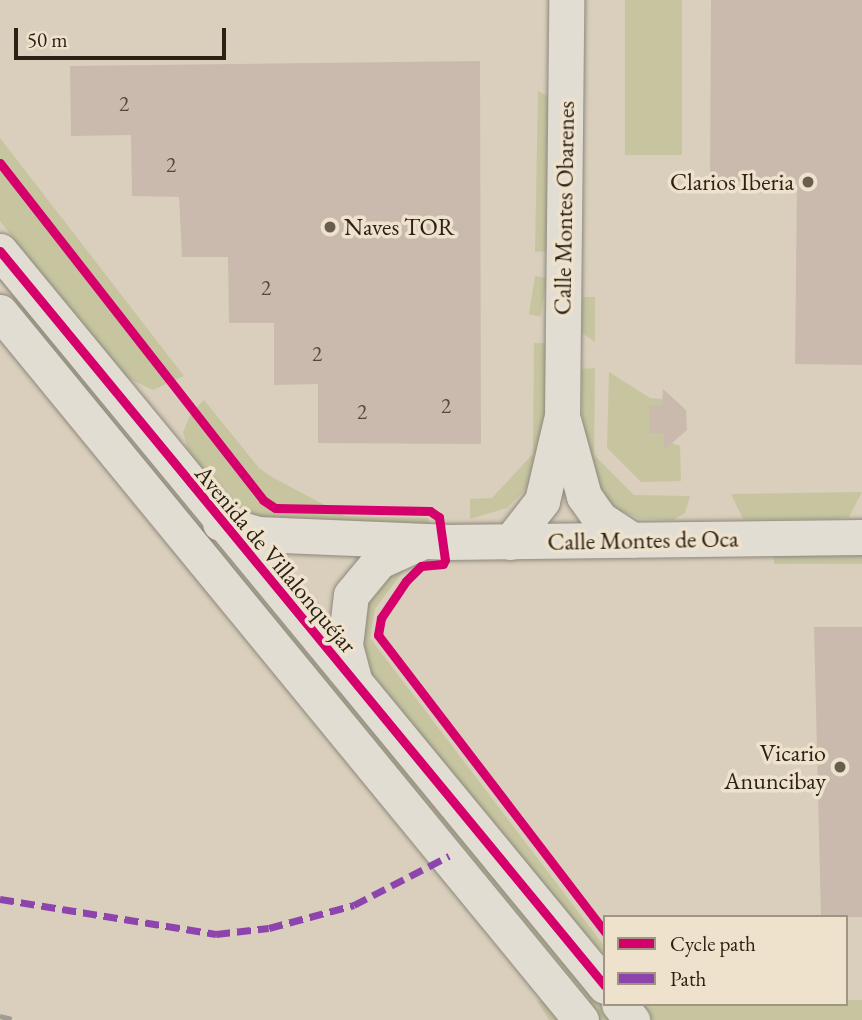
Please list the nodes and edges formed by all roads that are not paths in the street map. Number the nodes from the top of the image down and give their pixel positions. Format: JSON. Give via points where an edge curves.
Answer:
{"nodes":[{"id":1,"x":566,"y":0,"type":"edge"},
{"id":2,"x":0,"y":251,"type":"edge"},
{"id":3,"x":0,"y":312,"type":"edge"},
{"id":4,"x":562,"y":416,"type":"junction"},
{"id":5,"x":220,"y":523,"type":"junction"},
{"id":6,"x":862,"y":537,"type":"edge"},
{"id":7,"x":632,"y":540,"type":"junction"},
{"id":8,"x":425,"y":541,"type":"junction"},
{"id":9,"x":510,"y":542,"type":"junction"},
{"id":10,"x":356,"y":686,"type":"junction"},
{"id":11,"x":603,"y":984,"type":"edge"},
{"id":12,"x":621,"y":1006,"type":"edge"},
{"id":13,"x":581,"y":1020,"type":"edge"},
{"id":14,"x":632,"y":1020,"type":"edge"}],
"edges":[{"from":1,"to":4,"type":"street","name":"Calle Montes Obarenes"},
{"from":2,"to":5,"type":"street","name":"Avenida de Villalonquéjar"},
{"from":3,"to":13,"type":"street"},
{"from":4,"to":7,"type":"street","name":"Calle Montes Obarenes","via":[[584,496],[600,519]]},
{"from":4,"to":9,"type":"street","name":"Calle Montes Obarenes","via":[[542,501]]},
{"from":5,"to":8,"type":"street","name":"Calle Montes de Oca","via":[[258,534]]},
{"from":5,"to":10,"type":"street","name":"Avenida de Villalonquéjar"},
{"from":6,"to":7,"type":"street","name":"Calle Montes de Oca"},
{"from":7,"to":9,"type":"street","name":"Calle Montes de Oca"},
{"from":8,"to":9,"type":"street","name":"Calle Montes de Oca"},
{"from":8,"to":10,"type":"street","name":"Calle Montes de Oca","via":[[379,561],[351,595],[345,645]]},
{"from":10,"to":11,"type":"street","name":"Avenida de Villalonquéjar"},
{"from":12,"to":14,"type":"street"}]}
